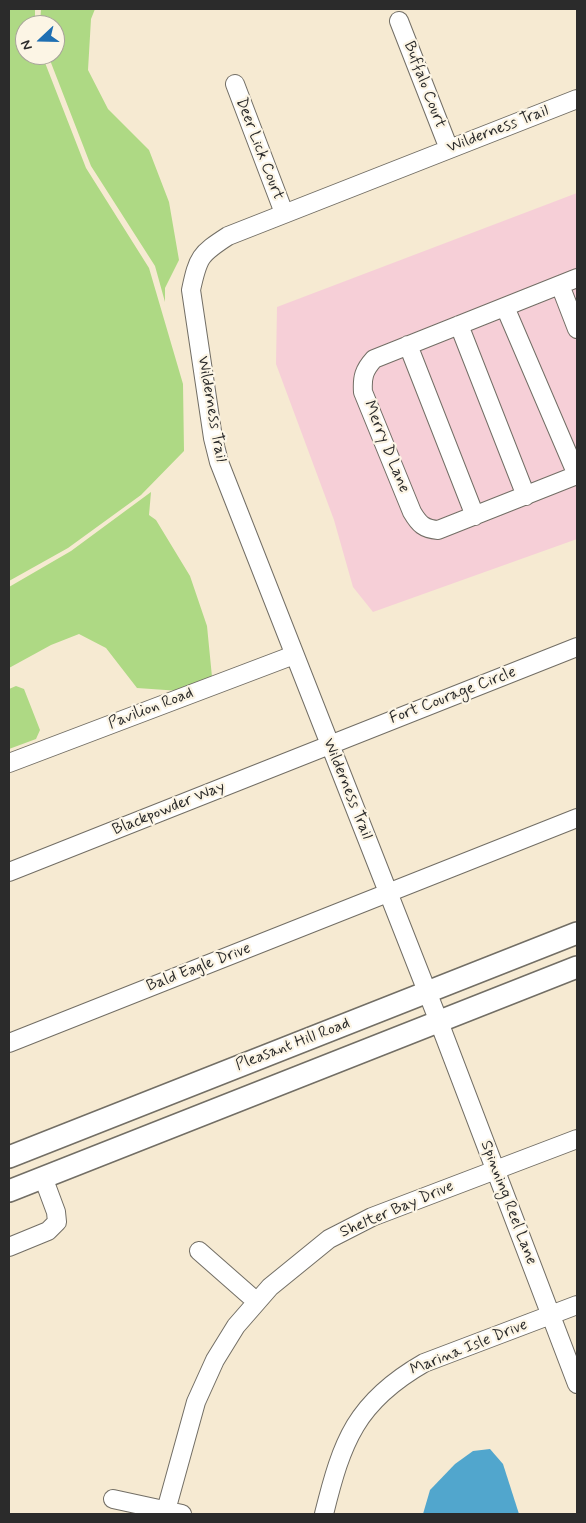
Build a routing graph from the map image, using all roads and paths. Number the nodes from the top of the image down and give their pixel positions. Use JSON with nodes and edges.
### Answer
{"nodes":[{"id":1,"x":399,"y":21,"type":"dead end"},
{"id":2,"x":235,"y":84,"type":"dead end"},
{"id":3,"x":577,"y":99,"type":"edge"},
{"id":4,"x":449,"y":149,"type":"junction"},
{"id":5,"x":284,"y":213,"type":"junction"},
{"id":6,"x":577,"y":278,"type":"edge"},
{"id":7,"x":560,"y":285,"type":"junction"},
{"id":8,"x":505,"y":307,"type":"junction"},
{"id":9,"x":459,"y":325,"type":"junction"},
{"id":10,"x":577,"y":329,"type":"edge"},
{"id":11,"x":408,"y":346,"type":"junction"},
{"id":12,"x":577,"y":475,"type":"edge"},
{"id":13,"x":526,"y":496,"type":"junction"},
{"id":14,"x":475,"y":516,"type":"junction"},
{"id":15,"x":577,"y":647,"type":"edge"},
{"id":16,"x":294,"y":655,"type":"junction"},
{"id":17,"x":329,"y":745,"type":"junction"},
{"id":18,"x":9,"y":763,"type":"edge"},
{"id":19,"x":577,"y":818,"type":"edge"},
{"id":20,"x":9,"y":872,"type":"edge"},
{"id":21,"x":388,"y":893,"type":"junction"},
{"id":22,"x":577,"y":933,"type":"edge"},
{"id":23,"x":577,"y":967,"type":"edge"},
{"id":24,"x":426,"y":992,"type":"junction"},
{"id":25,"x":439,"y":1022,"type":"junction"},
{"id":26,"x":9,"y":1043,"type":"edge"},
{"id":27,"x":577,"y":1138,"type":"edge"},
{"id":28,"x":9,"y":1157,"type":"edge"},
{"id":29,"x":496,"y":1170,"type":"junction"},
{"id":30,"x":43,"y":1177,"type":"junction"},
{"id":31,"x":9,"y":1191,"type":"edge"},
{"id":32,"x":9,"y":1247,"type":"edge"},
{"id":33,"x":199,"y":1252,"type":"dead end"},
{"id":34,"x":257,"y":1302,"type":"junction"},
{"id":35,"x":577,"y":1304,"type":"edge"},
{"id":36,"x":551,"y":1314,"type":"junction"},
{"id":37,"x":577,"y":1384,"type":"edge"},
{"id":38,"x":113,"y":1499,"type":"dead end"},
{"id":39,"x":171,"y":1513,"type":"edge"},
{"id":40,"x":324,"y":1514,"type":"edge"}],
"edges":[{"from":1,"to":4,"type":"street","name":"Buffalo Court"},
{"from":2,"to":5,"type":"street","name":"Deer Lick Court"},
{"from":3,"to":4,"type":"street","name":"Wilderness Trail"},
{"from":4,"to":5,"type":"street","name":"Wilderness Trail"},
{"from":5,"to":16,"type":"street","name":"Wilderness Trail"},
{"from":6,"to":7,"type":"street","name":"Merry D Lane"},
{"from":7,"to":8,"type":"street","name":"Merry D Lane"},
{"from":7,"to":10,"type":"street"},
{"from":8,"to":9,"type":"street","name":"Merry D Lane"},
{"from":8,"to":12,"type":"street"},
{"from":9,"to":11,"type":"street","name":"Merry D Lane"},
{"from":9,"to":13,"type":"street"},
{"from":11,"to":14,"type":"street"},
{"from":11,"to":14,"type":"street","name":"Merry D Lane"},
{"from":12,"to":13,"type":"street","name":"Merry D Lane"},
{"from":13,"to":14,"type":"street","name":"Merry D Lane"},
{"from":15,"to":17,"type":"street","name":"Fort Courage Circle"},
{"from":16,"to":17,"type":"street","name":"Wilderness Trail"},
{"from":16,"to":18,"type":"street","name":"Pavilion Road"},
{"from":17,"to":20,"type":"street","name":"Blackpowder Way"},
{"from":17,"to":21,"type":"street","name":"Wilderness Trail"},
{"from":19,"to":21,"type":"street"},
{"from":21,"to":24,"type":"street","name":"Wilderness Trail"},
{"from":21,"to":26,"type":"street","name":"Bald Eagle Drive"},
{"from":22,"to":24,"type":"main road","name":"Pleasant Hill Road"},
{"from":23,"to":25,"type":"main road","name":"Pleasant Hill Road"},
{"from":24,"to":25,"type":"street","name":"Wilderness Trail"},
{"from":24,"to":28,"type":"main road","name":"Pleasant Hill Road"},
{"from":25,"to":29,"type":"street","name":"Spinning Reel Lane"},
{"from":25,"to":30,"type":"main road","name":"Pleasant Hill Road"},
{"from":27,"to":29,"type":"street","name":"Shelter Bay Drive"},
{"from":29,"to":34,"type":"street","name":"Shelter Bay Drive"},
{"from":29,"to":36,"type":"street","name":"Spinning Reel Lane"},
{"from":30,"to":31,"type":"main road","name":"Pleasant Hill Road"},
{"from":30,"to":32,"type":"street"},
{"from":33,"to":34,"type":"street"},
{"from":34,"to":39,"type":"street","name":"Shelter Bay Drive"},
{"from":35,"to":36,"type":"street","name":"Marina Isle Drive"},
{"from":36,"to":37,"type":"street","name":"Spinning Reel Lane"},
{"from":36,"to":40,"type":"street","name":"Marina Isle Drive"},
{"from":38,"to":39,"type":"street"}]}
